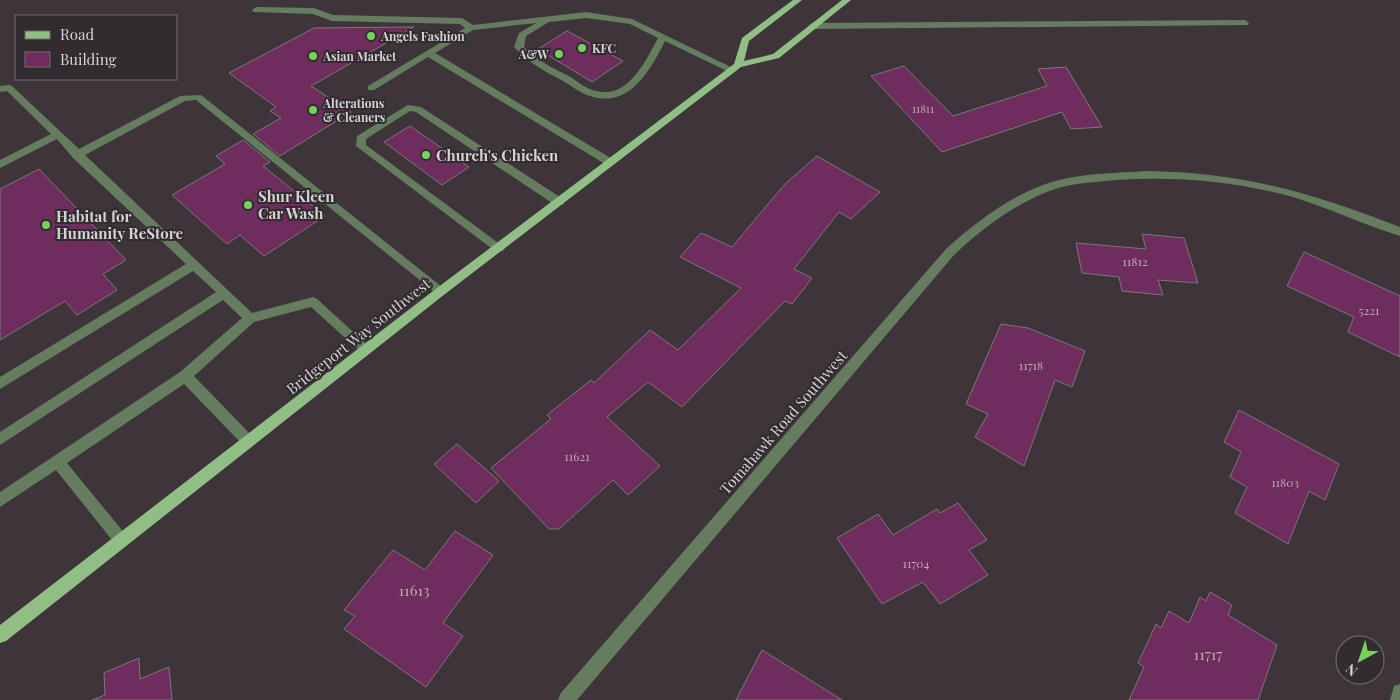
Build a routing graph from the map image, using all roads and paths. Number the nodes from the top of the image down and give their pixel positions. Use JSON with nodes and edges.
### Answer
{"nodes":[{"id":1,"x":798,"y":0,"type":"edge"},
{"id":2,"x":846,"y":0,"type":"edge"},
{"id":3,"x":256,"y":10,"type":"dead end"},
{"id":4,"x":549,"y":19,"type":"junction"},
{"id":5,"x":1245,"y":23,"type":"dead end"},
{"id":6,"x":812,"y":26,"type":"junction"},
{"id":7,"x":471,"y":28,"type":"junction"},
{"id":8,"x":663,"y":37,"type":"junction"},
{"id":9,"x":428,"y":54,"type":"junction"},
{"id":10,"x":735,"y":68,"type":"junction"},
{"id":11,"x":371,"y":88,"type":"dead end"},
{"id":12,"x":0,"y":89,"type":"edge"},
{"id":13,"x":57,"y":136,"type":"junction"},
{"id":14,"x":78,"y":155,"type":"junction"},
{"id":15,"x":610,"y":163,"type":"junction"},
{"id":16,"x":0,"y":164,"type":"edge"},
{"id":17,"x":559,"y":202,"type":"junction"},
{"id":18,"x":1400,"y":232,"type":"edge"},
{"id":19,"x":499,"y":248,"type":"junction"},
{"id":20,"x":192,"y":264,"type":"junction"},
{"id":21,"x":441,"y":291,"type":"junction"},
{"id":22,"x":224,"y":294,"type":"junction"},
{"id":23,"x":250,"y":318,"type":"junction"},
{"id":24,"x":366,"y":349,"type":"junction"},
{"id":25,"x":186,"y":376,"type":"junction"},
{"id":26,"x":0,"y":384,"type":"edge"},
{"id":27,"x":0,"y":439,"type":"edge"},
{"id":28,"x":248,"y":441,"type":"junction"},
{"id":29,"x":57,"y":461,"type":"junction"},
{"id":30,"x":0,"y":500,"type":"edge"},
{"id":31,"x":121,"y":540,"type":"junction"},
{"id":32,"x":0,"y":635,"type":"edge"},
{"id":33,"x":1400,"y":692,"type":"edge"},
{"id":34,"x":566,"y":700,"type":"edge"},
{"id":35,"x":1398,"y":700,"type":"edge"}],
"edges":[{"from":1,"to":10,"type":"main road"},
{"from":2,"to":6,"type":"main road","name":"Bridgeport Way Southwest"},
{"from":3,"to":7,"type":"street"},
{"from":4,"to":7,"type":"street"},
{"from":4,"to":8,"type":"street"},
{"from":4,"to":8,"type":"street"},
{"from":5,"to":6,"type":"street"},
{"from":6,"to":10,"type":"main road","name":"Bridgeport Way Southwest"},
{"from":7,"to":9,"type":"street"},
{"from":8,"to":10,"type":"street"},
{"from":9,"to":11,"type":"street"},
{"from":9,"to":15,"type":"street"},
{"from":10,"to":15,"type":"main road","name":"Bridgeport Way Southwest"},
{"from":12,"to":13,"type":"street"},
{"from":13,"to":14,"type":"street"},
{"from":13,"to":16,"type":"street"},
{"from":14,"to":20,"type":"street"},
{"from":14,"to":21,"type":"street"},
{"from":15,"to":17,"type":"main road","name":"Bridgeport Way Southwest"},
{"from":17,"to":19,"type":"main road","name":"Bridgeport Way Southwest"},
{"from":17,"to":19,"type":"street"},
{"from":18,"to":34,"type":"street","name":"Tomahawk Road Southwest"},
{"from":19,"to":21,"type":"main road","name":"Bridgeport Way Southwest"},
{"from":20,"to":22,"type":"street"},
{"from":20,"to":26,"type":"street"},
{"from":21,"to":24,"type":"main road","name":"Bridgeport Way Southwest"},
{"from":22,"to":23,"type":"street"},
{"from":22,"to":27,"type":"street"},
{"from":23,"to":24,"type":"street"},
{"from":23,"to":25,"type":"street"},
{"from":24,"to":28,"type":"main road","name":"Bridgeport Way Southwest"},
{"from":25,"to":28,"type":"street"},
{"from":25,"to":29,"type":"street"},
{"from":28,"to":31,"type":"main road","name":"Bridgeport Way Southwest"},
{"from":29,"to":30,"type":"street"},
{"from":29,"to":31,"type":"street"},
{"from":31,"to":32,"type":"main road","name":"Bridgeport Way Southwest"},
{"from":33,"to":35,"type":"street"}]}
